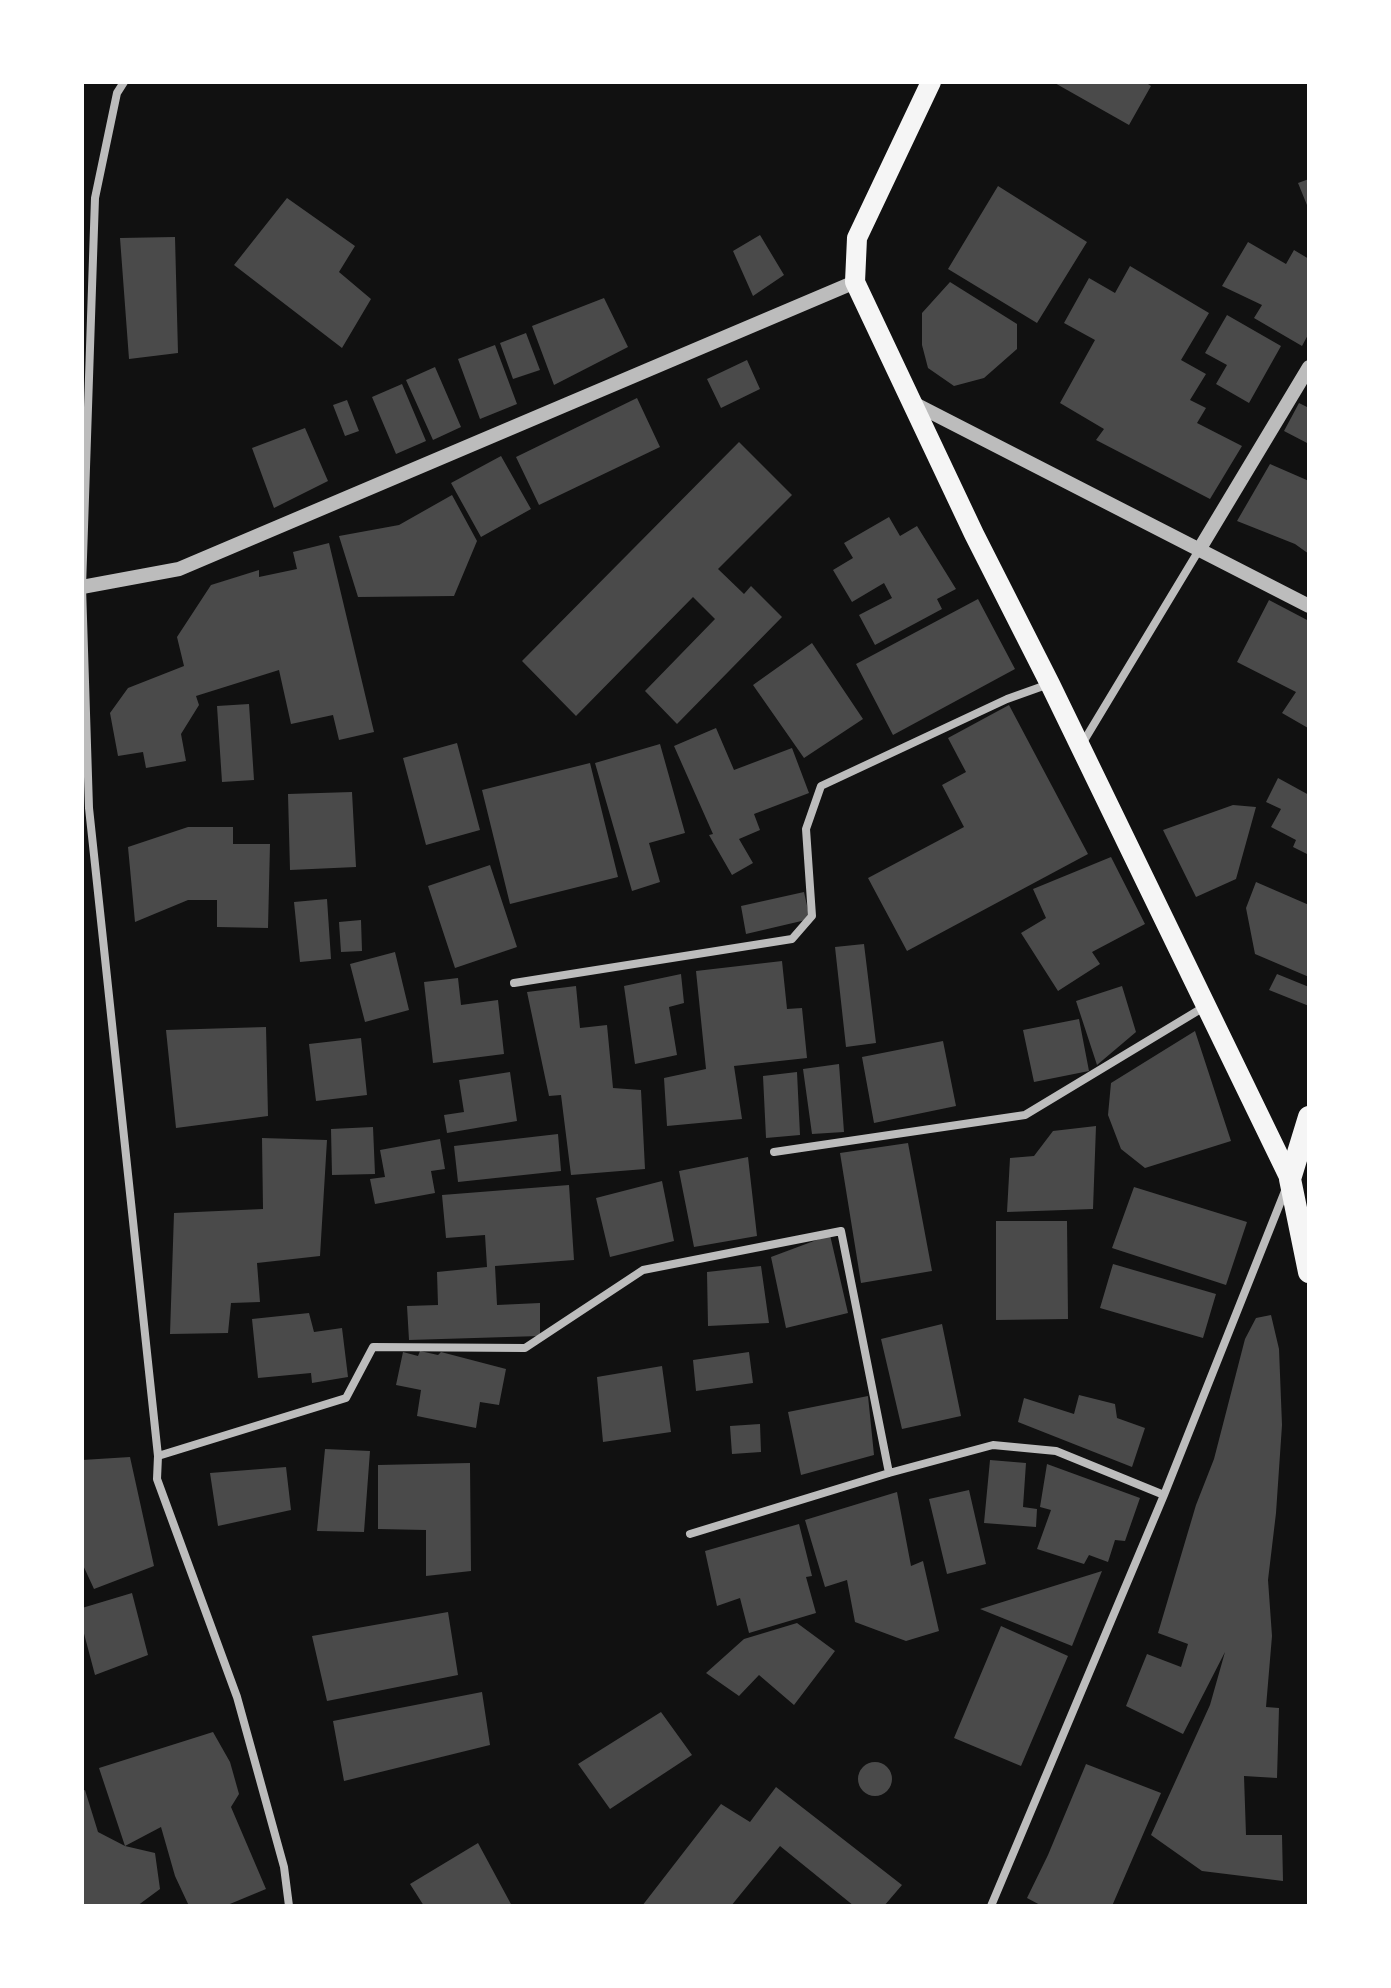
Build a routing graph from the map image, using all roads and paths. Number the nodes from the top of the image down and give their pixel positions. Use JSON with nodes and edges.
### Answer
{"nodes":[{"id":1,"x":124,"y":82,"type":"edge"},
{"id":2,"x":931,"y":82,"type":"edge"},
{"id":3,"x":855,"y":282,"type":"junction"},
{"id":4,"x":1309,"y":367,"type":"edge"},
{"id":5,"x":913,"y":403,"type":"junction"},
{"id":6,"x":1199,"y":550,"type":"junction"},
{"id":7,"x":82,"y":587,"type":"edge"},
{"id":8,"x":1309,"y":606,"type":"edge"},
{"id":9,"x":1050,"y":684,"type":"junction"},
{"id":10,"x":1080,"y":747,"type":"junction"},
{"id":11,"x":514,"y":983,"type":"dead end"},
{"id":12,"x":1206,"y":1006,"type":"junction"},
{"id":13,"x":1309,"y":1117,"type":"edge"},
{"id":14,"x":774,"y":1152,"type":"dead end"},
{"id":15,"x":1290,"y":1179,"type":"junction"},
{"id":16,"x":1309,"y":1272,"type":"edge"},
{"id":17,"x":158,"y":1456,"type":"junction"},
{"id":18,"x":889,"y":1473,"type":"junction"},
{"id":19,"x":1164,"y":1495,"type":"junction"},
{"id":20,"x":690,"y":1534,"type":"dead end"},
{"id":21,"x":289,"y":1906,"type":"edge"},
{"id":22,"x":991,"y":1906,"type":"edge"}],
"edges":[{"from":1,"to":7,"type":"street"},
{"from":2,"to":3,"type":"main road"},
{"from":3,"to":5,"type":"main road"},
{"from":3,"to":7,"type":"street"},
{"from":4,"to":6,"type":"street"},
{"from":5,"to":6,"type":"street"},
{"from":5,"to":9,"type":"main road"},
{"from":6,"to":8,"type":"street"},
{"from":6,"to":10,"type":"street"},
{"from":7,"to":17,"type":"street"},
{"from":9,"to":10,"type":"main road"},
{"from":9,"to":11,"type":"street"},
{"from":10,"to":12,"type":"main road"},
{"from":12,"to":14,"type":"street"},
{"from":12,"to":15,"type":"main road"},
{"from":13,"to":15,"type":"highway"},
{"from":15,"to":16,"type":"highway"},
{"from":15,"to":19,"type":"street"},
{"from":17,"to":18,"type":"street"},
{"from":17,"to":21,"type":"street"},
{"from":18,"to":19,"type":"street"},
{"from":18,"to":20,"type":"street"},
{"from":19,"to":22,"type":"street"}]}
